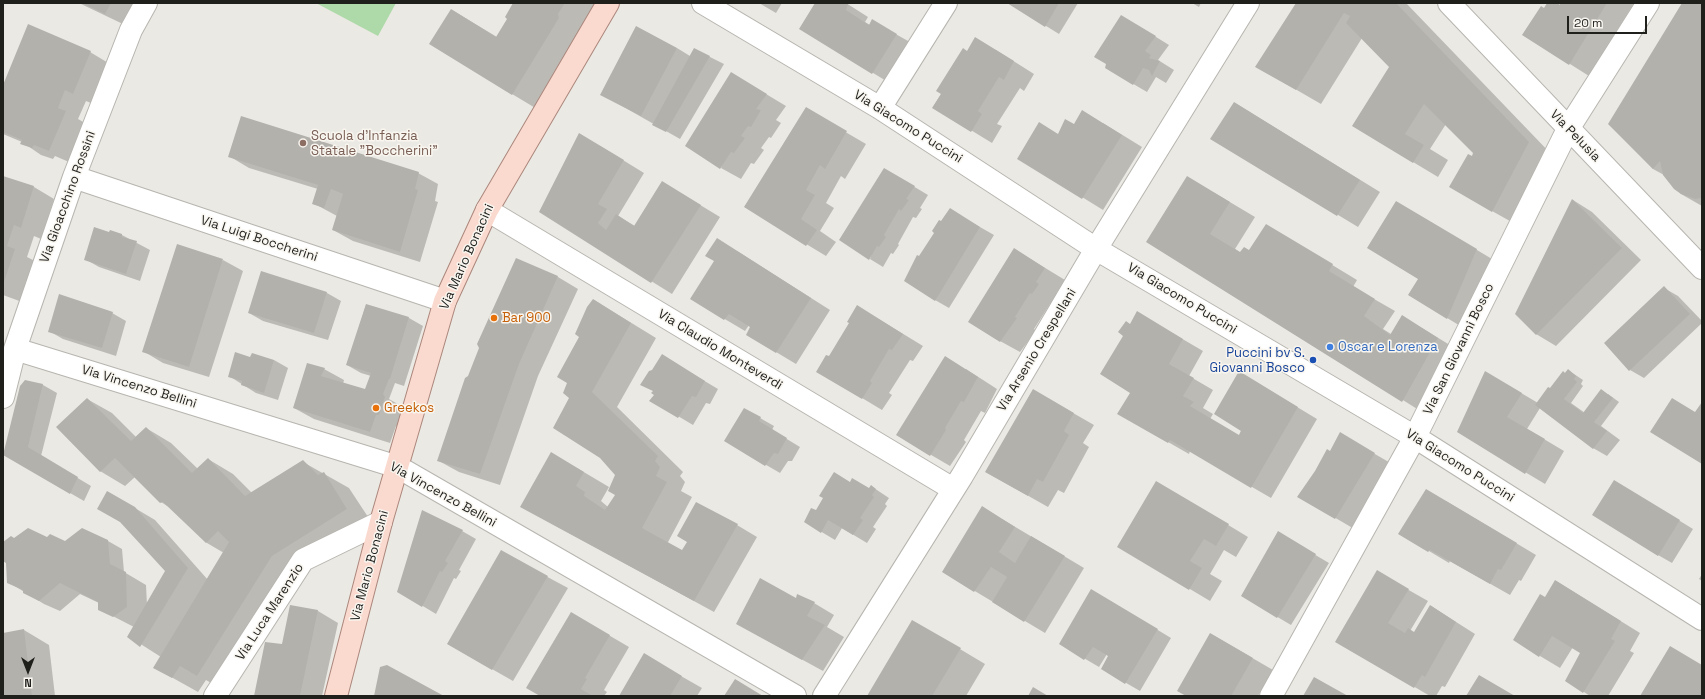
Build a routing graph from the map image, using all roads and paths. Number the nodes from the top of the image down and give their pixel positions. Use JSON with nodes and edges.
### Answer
{"nodes":[{"id":1,"x":146,"y":3,"type":"edge"},
{"id":2,"x":608,"y":3,"type":"edge"},
{"id":3,"x":703,"y":3,"type":"edge"},
{"id":4,"x":946,"y":3,"type":"edge"},
{"id":5,"x":1248,"y":3,"type":"edge"},
{"id":6,"x":1449,"y":3,"type":"edge"},
{"id":7,"x":1648,"y":3,"type":"edge"},
{"id":8,"x":880,"y":108,"type":"junction"},
{"id":9,"x":1568,"y":129,"type":"junction"},
{"id":10,"x":74,"y":177,"type":"junction"},
{"id":11,"x":487,"y":210,"type":"junction"},
{"id":12,"x":1096,"y":249,"type":"junction"},
{"id":13,"x":1702,"y":268,"type":"edge"},
{"id":14,"x":445,"y":301,"type":"junction"},
{"id":15,"x":15,"y":349,"type":"junction"},
{"id":16,"x":3,"y":397,"type":"edge"},
{"id":17,"x":1415,"y":437,"type":"junction"},
{"id":18,"x":398,"y":467,"type":"junction"},
{"id":19,"x":953,"y":490,"type":"junction"},
{"id":20,"x":381,"y":522,"type":"junction"},
{"id":21,"x":1702,"y":619,"type":"edge"},
{"id":22,"x":215,"y":696,"type":"edge"},
{"id":23,"x":336,"y":696,"type":"edge"},
{"id":24,"x":795,"y":696,"type":"edge"},
{"id":25,"x":824,"y":696,"type":"edge"},
{"id":26,"x":1271,"y":696,"type":"edge"}],
"edges":[{"from":1,"to":10,"type":"street","name":"Via Gioacchino Rossini"},
{"from":2,"to":11,"type":"main road","name":"Via Mario Bonacini"},
{"from":3,"to":8,"type":"street","name":"Via Giacomo Puccini"},
{"from":4,"to":8,"type":"street"},
{"from":5,"to":12,"type":"street","name":"Via Arsenio Crespellani"},
{"from":6,"to":9,"type":"street","name":"Via Pelusia"},
{"from":7,"to":9,"type":"street","name":"Via San Giovanni Bosco"},
{"from":8,"to":12,"type":"street","name":"Via Giacomo Puccini"},
{"from":9,"to":13,"type":"street","name":"Via Pelusia"},
{"from":9,"to":17,"type":"street","name":"Via San Giovanni Bosco"},
{"from":10,"to":14,"type":"street","name":"Via Luigi Boccherini"},
{"from":10,"to":15,"type":"street","name":"Via Gioacchino Rossini"},
{"from":11,"to":14,"type":"main road","name":"Via Mario Bonacini"},
{"from":11,"to":19,"type":"street","name":"Via Claudio Monteverdi"},
{"from":12,"to":17,"type":"street","name":"Via Giacomo Puccini"},
{"from":12,"to":19,"type":"street","name":"Via Arsenio Crespellani"},
{"from":14,"to":18,"type":"main road","name":"Via Mario Bonacini"},
{"from":15,"to":16,"type":"street","name":"Via Gioacchino Rossini"},
{"from":15,"to":18,"type":"street","name":"Via Vincenzo Bellini"},
{"from":17,"to":21,"type":"street","name":"Via Giacomo Puccini"},
{"from":17,"to":26,"type":"street","name":"Via San Giovanni Bosco"},
{"from":18,"to":20,"type":"main road","name":"Via Mario Bonacini"},
{"from":18,"to":24,"type":"street","name":"Via Vincenzo Bellini"},
{"from":19,"to":25,"type":"street","name":"Via Arsenio Crespellani"},
{"from":20,"to":22,"type":"street","name":"Via Luca Marenzio"},
{"from":20,"to":23,"type":"main road","name":"Via Mario Bonacini"}]}
